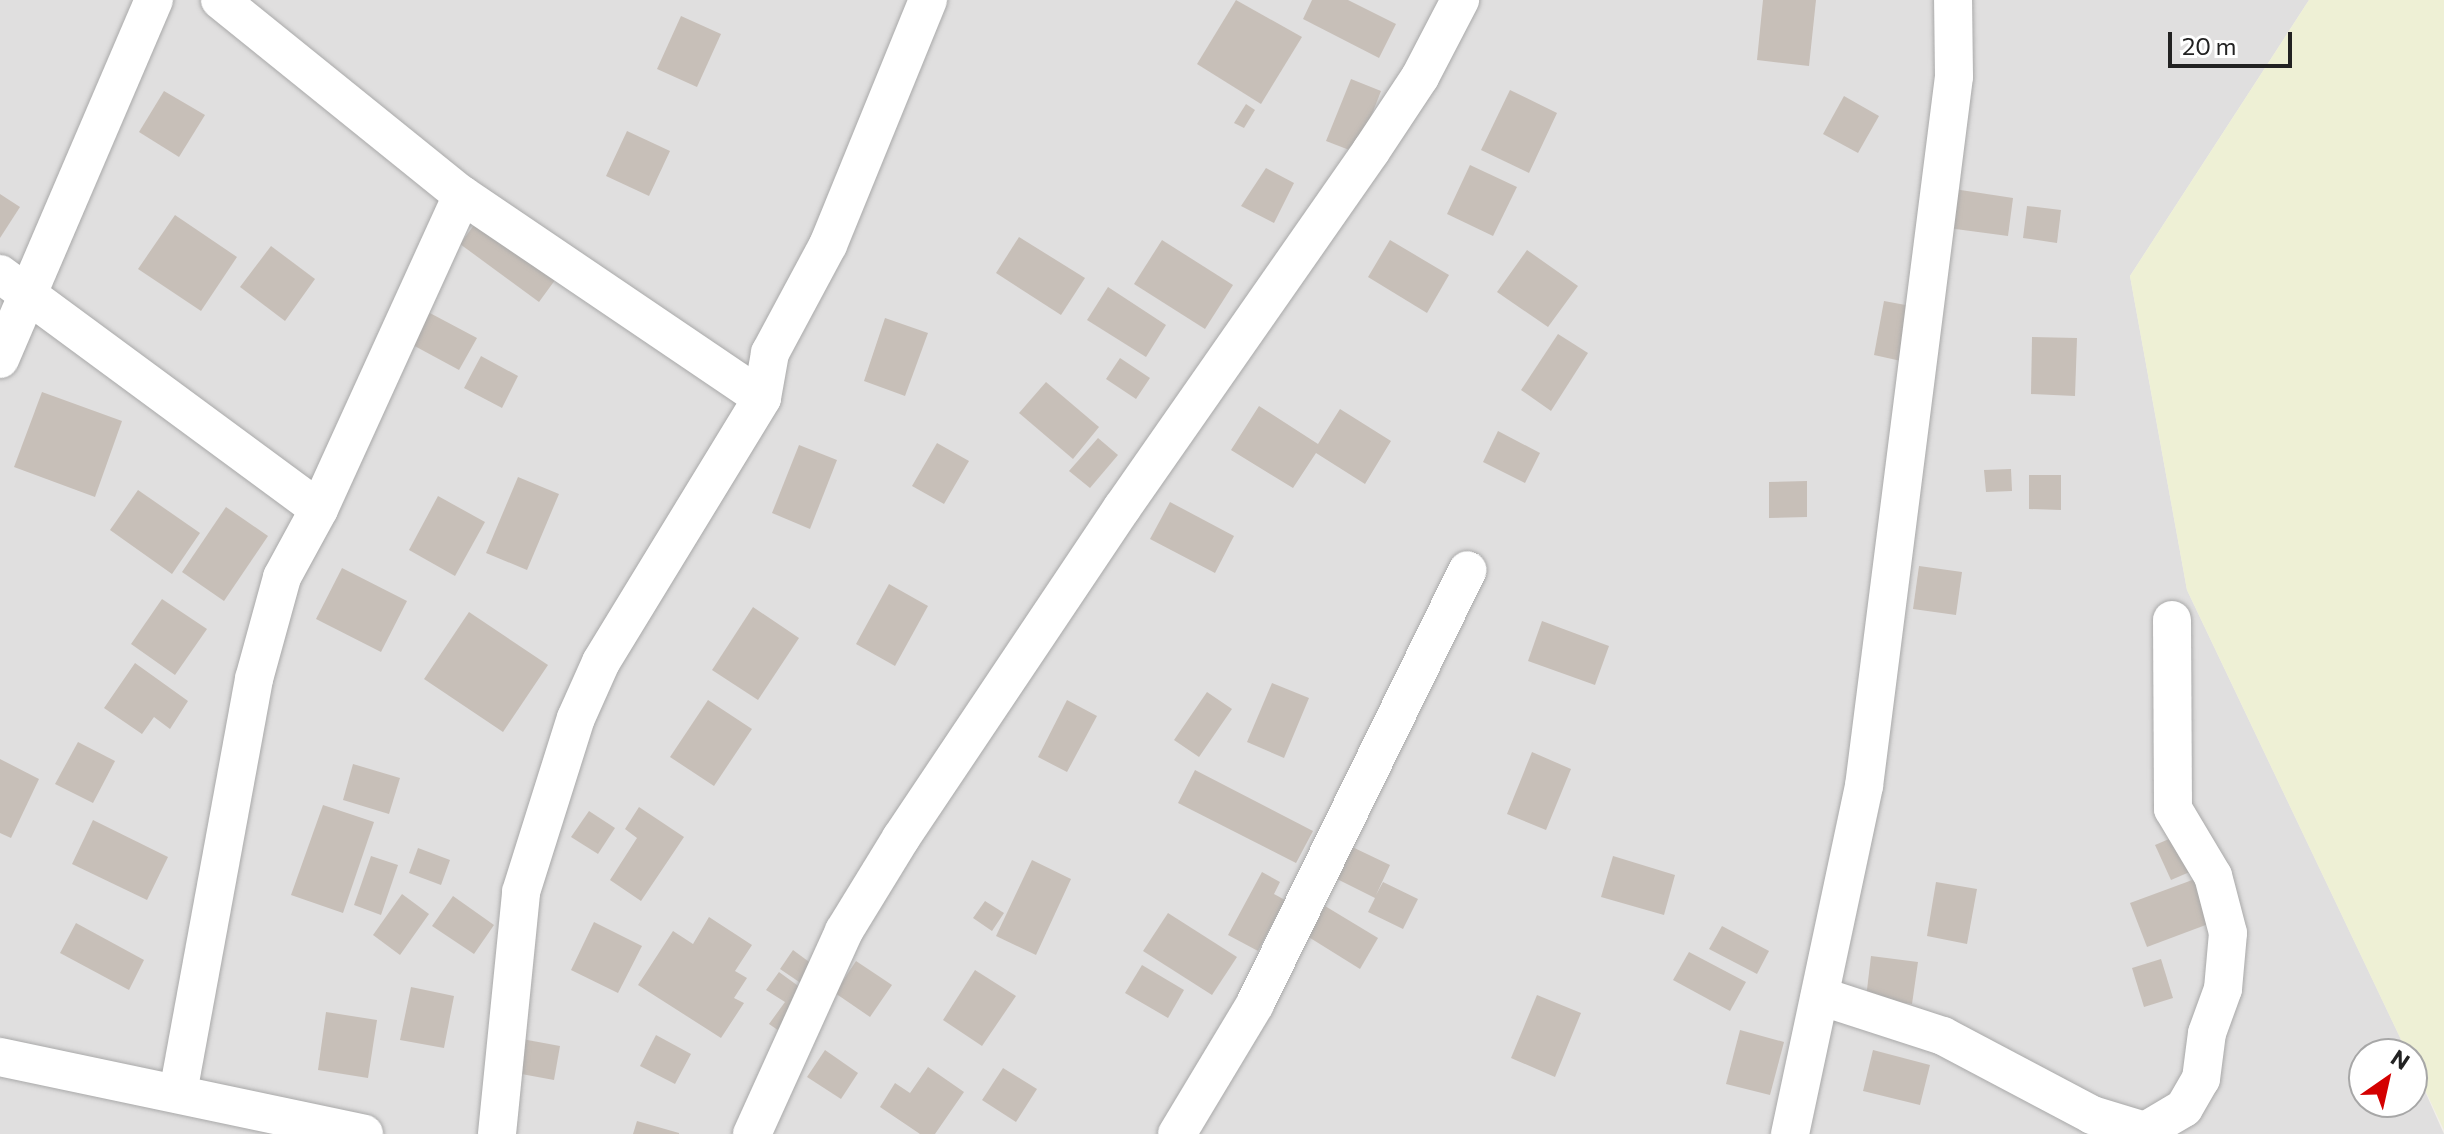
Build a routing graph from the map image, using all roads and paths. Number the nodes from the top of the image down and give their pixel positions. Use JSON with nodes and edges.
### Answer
{"nodes":[{"id":1,"x":154,"y":0,"type":"edge"},
{"id":2,"x":220,"y":0,"type":"edge"},
{"id":3,"x":928,"y":0,"type":"edge"},
{"id":4,"x":1460,"y":0,"type":"edge"},
{"id":5,"x":1953,"y":0,"type":"edge"},
{"id":6,"x":462,"y":195,"type":"junction"},
{"id":7,"x":12,"y":283,"type":"edge"},
{"id":8,"x":0,"y":359,"type":"edge"},
{"id":9,"x":762,"y":398,"type":"junction"},
{"id":10,"x":319,"y":509,"type":"junction"},
{"id":11,"x":1468,"y":570,"type":"dead end"},
{"id":12,"x":2172,"y":620,"type":"dead end"},
{"id":13,"x":1820,"y":996,"type":"junction"},
{"id":14,"x":0,"y":1057,"type":"edge"},
{"id":15,"x":178,"y":1093,"type":"junction"},
{"id":16,"x":364,"y":1134,"type":"edge"},
{"id":17,"x":497,"y":1134,"type":"edge"},
{"id":18,"x":752,"y":1134,"type":"edge"},
{"id":19,"x":1177,"y":1134,"type":"edge"},
{"id":20,"x":1790,"y":1134,"type":"edge"}],
"edges":[{"from":1,"to":7,"type":"street"},
{"from":2,"to":6,"type":"street"},
{"from":3,"to":9,"type":"street"},
{"from":4,"to":18,"type":"street"},
{"from":5,"to":13,"type":"street"},
{"from":6,"to":9,"type":"street"},
{"from":6,"to":10,"type":"street"},
{"from":7,"to":8,"type":"street"},
{"from":7,"to":10,"type":"street"},
{"from":9,"to":17,"type":"street"},
{"from":10,"to":15,"type":"street"},
{"from":11,"to":19,"type":"street"},
{"from":12,"to":13,"type":"street"},
{"from":13,"to":20,"type":"street"},
{"from":14,"to":15,"type":"street"},
{"from":15,"to":16,"type":"street"}]}
